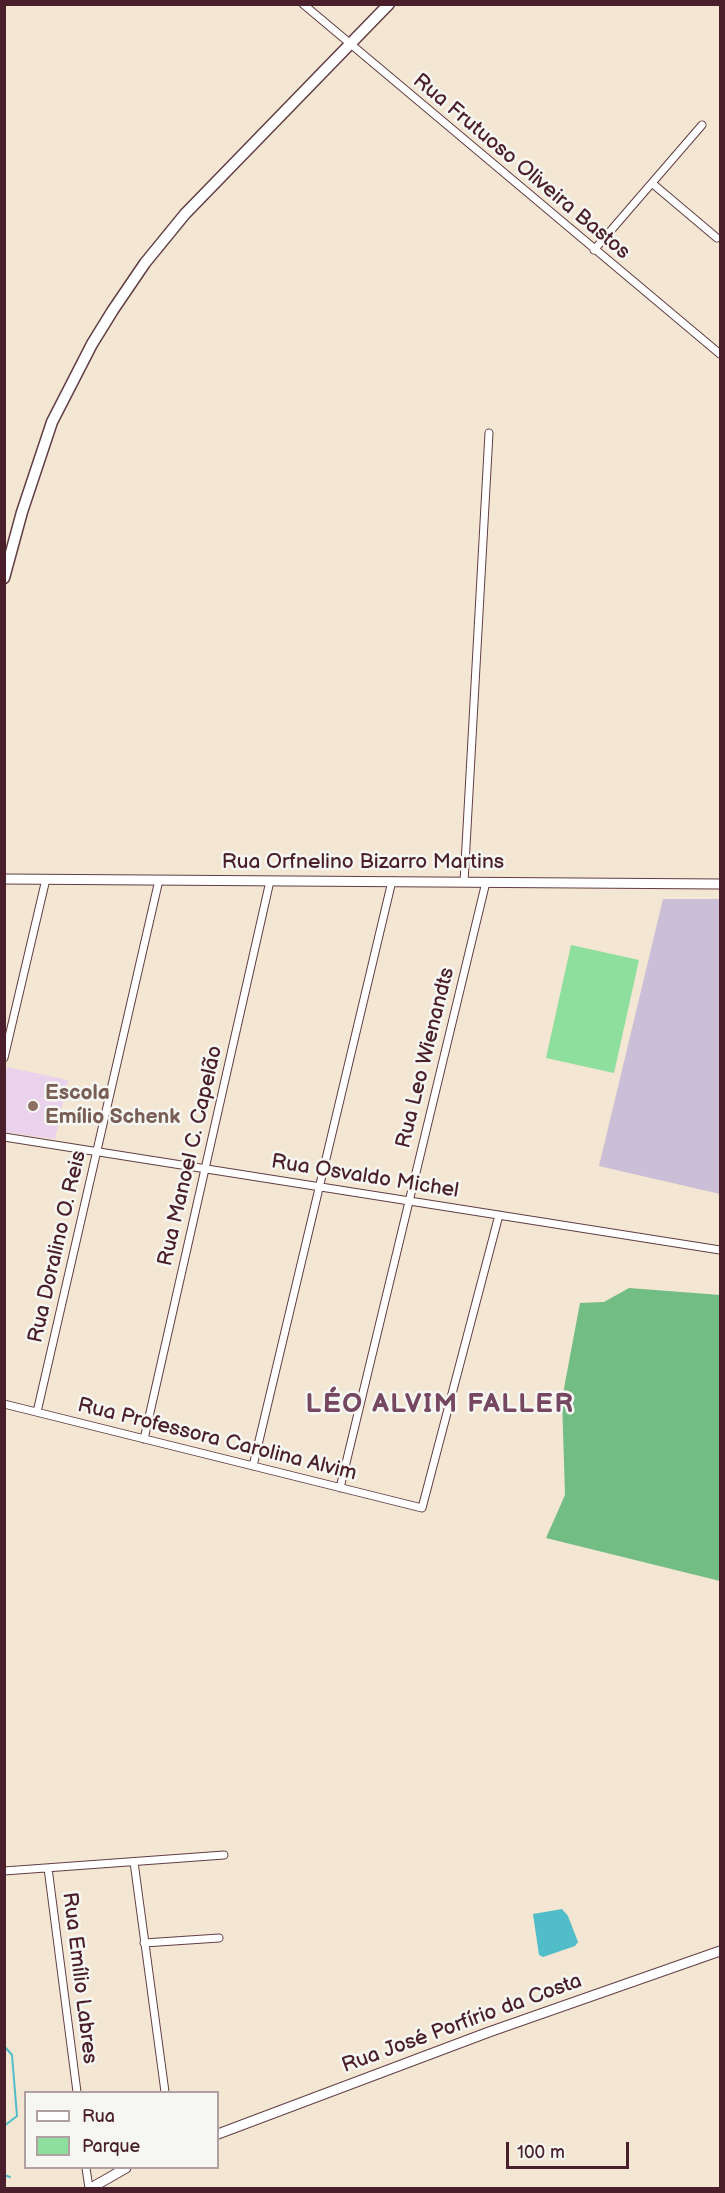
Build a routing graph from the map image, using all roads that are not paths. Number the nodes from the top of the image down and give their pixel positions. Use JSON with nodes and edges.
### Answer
{"nodes":[{"id":1,"x":303,"y":4,"type":"edge"},
{"id":2,"x":389,"y":4,"type":"edge"},
{"id":3,"x":349,"y":45,"type":"junction"},
{"id":4,"x":702,"y":125,"type":"dead end"},
{"id":5,"x":653,"y":184,"type":"junction"},
{"id":6,"x":717,"y":238,"type":"dead end"},
{"id":7,"x":594,"y":250,"type":"junction"},
{"id":8,"x":720,"y":354,"type":"edge"},
{"id":9,"x":489,"y":434,"type":"dead end"},
{"id":10,"x":4,"y":578,"type":"edge"},
{"id":11,"x":4,"y":879,"type":"edge"},
{"id":12,"x":46,"y":879,"type":"junction"},
{"id":13,"x":159,"y":880,"type":"junction"},
{"id":14,"x":270,"y":880,"type":"junction"},
{"id":15,"x":392,"y":881,"type":"junction"},
{"id":16,"x":464,"y":882,"type":"junction"},
{"id":17,"x":486,"y":882,"type":"junction"},
{"id":18,"x":720,"y":884,"type":"edge"},
{"id":19,"x":4,"y":1058,"type":"edge"},
{"id":20,"x":4,"y":1137,"type":"edge"},
{"id":21,"x":97,"y":1152,"type":"junction"},
{"id":22,"x":205,"y":1169,"type":"junction"},
{"id":23,"x":319,"y":1187,"type":"junction"},
{"id":24,"x":409,"y":1201,"type":"junction"},
{"id":25,"x":499,"y":1215,"type":"junction"},
{"id":26,"x":720,"y":1250,"type":"edge"},
{"id":27,"x":4,"y":1404,"type":"edge"},
{"id":28,"x":37,"y":1412,"type":"junction"},
{"id":29,"x":144,"y":1439,"type":"junction"},
{"id":30,"x":253,"y":1466,"type":"junction"},
{"id":31,"x":340,"y":1488,"type":"junction"},
{"id":32,"x":224,"y":1855,"type":"dead end"},
{"id":33,"x":134,"y":1862,"type":"junction"},
{"id":34,"x":48,"y":1868,"type":"junction"},
{"id":35,"x":4,"y":1871,"type":"edge"},
{"id":36,"x":219,"y":1938,"type":"dead end"},
{"id":37,"x":144,"y":1943,"type":"junction"},
{"id":38,"x":720,"y":1951,"type":"edge"},
{"id":39,"x":77,"y":2091,"type":"edge"},
{"id":40,"x":165,"y":2091,"type":"edge"},
{"id":41,"x":219,"y":2134,"type":"edge"},
{"id":42,"x":86,"y":2169,"type":"edge"},
{"id":43,"x":124,"y":2169,"type":"edge"},
{"id":44,"x":90,"y":2188,"type":"edge"}],
"edges":[{"from":1,"to":3,"type":"street","name":"Rua Frutuoso Oliveira Bastos"},
{"from":2,"to":3,"type":"main road"},
{"from":3,"to":7,"type":"street","name":"Rua Frutuoso Oliveira Bastos"},
{"from":3,"to":10,"type":"main road"},
{"from":4,"to":5,"type":"street"},
{"from":5,"to":6,"type":"street"},
{"from":5,"to":7,"type":"street"},
{"from":7,"to":8,"type":"street","name":"Rua Frutuoso Oliveira Bastos"},
{"from":9,"to":16,"type":"street"},
{"from":11,"to":12,"type":"street","name":"Rua Orfnelino Bizarro Martins"},
{"from":12,"to":13,"type":"street","name":"Rua Orfnelino Bizarro Martins"},
{"from":12,"to":19,"type":"street"},
{"from":13,"to":14,"type":"street","name":"Rua Orfnelino Bizarro Martins"},
{"from":13,"to":21,"type":"street","name":"Rua Doralino O. Reis"},
{"from":14,"to":15,"type":"street","name":"Rua Orfnelino Bizarro Martins"},
{"from":14,"to":22,"type":"street","name":"Rua Manoel C. Capelão"},
{"from":15,"to":16,"type":"street","name":"Rua Orfnelino Bizarro Martins"},
{"from":15,"to":23,"type":"street"},
{"from":16,"to":17,"type":"street","name":"Rua Orfnelino Bizarro Martins"},
{"from":17,"to":18,"type":"street","name":"Rua Orfnelino Bizarro Martins"},
{"from":17,"to":24,"type":"street","name":"Rua Leo Wienandts"},
{"from":20,"to":21,"type":"street","name":"Rua Osvaldo Michel"},
{"from":21,"to":22,"type":"street","name":"Rua Osvaldo Michel"},
{"from":21,"to":28,"type":"street","name":"Rua Doralino O. Reis"},
{"from":22,"to":23,"type":"street","name":"Rua Osvaldo Michel"},
{"from":22,"to":29,"type":"street","name":"Rua Manoel C. Capelão"},
{"from":23,"to":24,"type":"street","name":"Rua Osvaldo Michel"},
{"from":23,"to":30,"type":"street"},
{"from":24,"to":25,"type":"street","name":"Rua Osvaldo Michel"},
{"from":24,"to":31,"type":"street","name":"Rua Leo Wienandts"},
{"from":25,"to":26,"type":"street","name":"Rua Osvaldo Michel"},
{"from":25,"to":31,"type":"street","name":"Rua Professora Carolina Alvim"},
{"from":27,"to":28,"type":"street","name":"Rua Professora Carolina Alvim"},
{"from":28,"to":29,"type":"street","name":"Rua Professora Carolina Alvim"},
{"from":29,"to":30,"type":"street","name":"Rua Professora Carolina Alvim"},
{"from":30,"to":31,"type":"street","name":"Rua Professora Carolina Alvim"},
{"from":32,"to":33,"type":"street"},
{"from":33,"to":34,"type":"street"},
{"from":33,"to":37,"type":"street"},
{"from":34,"to":35,"type":"street"},
{"from":34,"to":39,"type":"street","name":"Rua Emílio Labres"},
{"from":36,"to":37,"type":"street"},
{"from":37,"to":40,"type":"street"},
{"from":38,"to":41,"type":"street","name":"Rua José Porfírio da Costa"},
{"from":42,"to":44,"type":"street"},
{"from":43,"to":44,"type":"street"}]}
